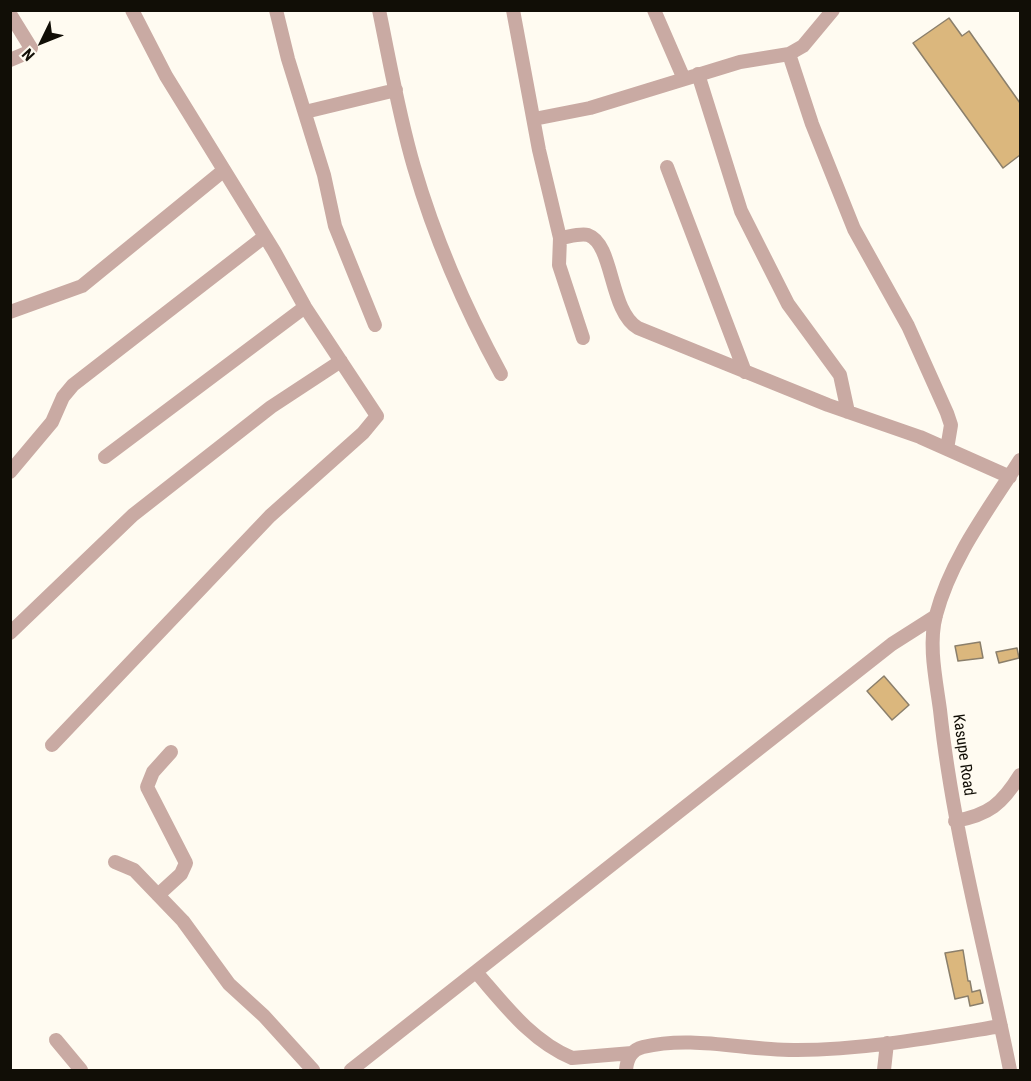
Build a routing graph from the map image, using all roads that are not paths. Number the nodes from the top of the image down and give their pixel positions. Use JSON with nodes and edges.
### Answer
{"nodes":[{"id":1,"x":132,"y":10,"type":"edge"},
{"id":2,"x":276,"y":10,"type":"edge"},
{"id":3,"x":379,"y":10,"type":"edge"},
{"id":4,"x":513,"y":10,"type":"edge"},
{"id":5,"x":654,"y":10,"type":"edge"},
{"id":6,"x":833,"y":10,"type":"edge"},
{"id":7,"x":10,"y":14,"type":"edge"},
{"id":8,"x":789,"y":54,"type":"junction"},
{"id":9,"x":10,"y":60,"type":"edge"},
{"id":10,"x":698,"y":74,"type":"junction"},
{"id":11,"x":684,"y":79,"type":"junction"},
{"id":12,"x":396,"y":90,"type":"junction"},
{"id":13,"x":304,"y":112,"type":"junction"},
{"id":14,"x":534,"y":119,"type":"junction"},
{"id":15,"x":667,"y":167,"type":"dead end"},
{"id":16,"x":223,"y":171,"type":"junction"},
{"id":17,"x":264,"y":237,"type":"junction"},
{"id":18,"x":560,"y":238,"type":"junction"},
{"id":19,"x":305,"y":307,"type":"junction"},
{"id":20,"x":10,"y":312,"type":"edge"},
{"id":21,"x":375,"y":325,"type":"dead end"},
{"id":22,"x":583,"y":338,"type":"dead end"},
{"id":23,"x":341,"y":360,"type":"junction"},
{"id":24,"x":745,"y":372,"type":"junction"},
{"id":25,"x":501,"y":374,"type":"dead end"},
{"id":26,"x":848,"y":412,"type":"junction"},
{"id":27,"x":947,"y":449,"type":"junction"},
{"id":28,"x":105,"y":457,"type":"dead end"},
{"id":29,"x":1020,"y":460,"type":"edge"},
{"id":30,"x":10,"y":472,"type":"edge"},
{"id":31,"x":1010,"y":477,"type":"junction"},
{"id":32,"x":936,"y":616,"type":"junction"},
{"id":33,"x":10,"y":633,"type":"edge"},
{"id":34,"x":52,"y":745,"type":"dead end"},
{"id":35,"x":171,"y":752,"type":"dead end"},
{"id":36,"x":1020,"y":775,"type":"edge"},
{"id":37,"x":955,"y":821,"type":"junction"},
{"id":38,"x":115,"y":862,"type":"dead end"},
{"id":39,"x":159,"y":895,"type":"junction"},
{"id":40,"x":476,"y":972,"type":"junction"},
{"id":41,"x":1001,"y":1026,"type":"junction"},
{"id":42,"x":56,"y":1040,"type":"dead end"},
{"id":43,"x":887,"y":1043,"type":"junction"},
{"id":44,"x":632,"y":1053,"type":"junction"},
{"id":45,"x":81,"y":1071,"type":"edge"},
{"id":46,"x":313,"y":1071,"type":"edge"},
{"id":47,"x":351,"y":1071,"type":"edge"},
{"id":48,"x":626,"y":1071,"type":"edge"},
{"id":49,"x":884,"y":1071,"type":"edge"},
{"id":50,"x":1010,"y":1071,"type":"edge"}],
"edges":[{"from":1,"to":16,"type":"street"},
{"from":2,"to":13,"type":"street"},
{"from":3,"to":12,"type":"street"},
{"from":4,"to":14,"type":"street"},
{"from":5,"to":11,"type":"street"},
{"from":6,"to":8,"type":"street"},
{"from":7,"to":9,"type":"street"},
{"from":8,"to":10,"type":"street"},
{"from":8,"to":27,"type":"street"},
{"from":10,"to":11,"type":"street"},
{"from":10,"to":26,"type":"street"},
{"from":11,"to":14,"type":"street"},
{"from":12,"to":13,"type":"street"},
{"from":12,"to":25,"type":"street"},
{"from":13,"to":21,"type":"street"},
{"from":14,"to":18,"type":"street"},
{"from":15,"to":24,"type":"street"},
{"from":16,"to":17,"type":"street"},
{"from":16,"to":20,"type":"street"},
{"from":17,"to":19,"type":"street"},
{"from":17,"to":30,"type":"street"},
{"from":18,"to":22,"type":"street"},
{"from":18,"to":24,"type":"street"},
{"from":19,"to":23,"type":"street"},
{"from":19,"to":28,"type":"street"},
{"from":23,"to":33,"type":"street"},
{"from":23,"to":34,"type":"street"},
{"from":24,"to":26,"type":"street"},
{"from":26,"to":27,"type":"street"},
{"from":27,"to":31,"type":"street"},
{"from":29,"to":31,"type":"street","name":"Kasupe Road"},
{"from":31,"to":32,"type":"street","name":"Kasupe Road"},
{"from":32,"to":37,"type":"street","name":"Kasupe Road"},
{"from":32,"to":40,"type":"street"},
{"from":35,"to":39,"type":"street"},
{"from":36,"to":37,"type":"street"},
{"from":37,"to":41,"type":"street","name":"Kasupe Road"},
{"from":38,"to":39,"type":"street"},
{"from":39,"to":46,"type":"street"},
{"from":40,"to":44,"type":"street"},
{"from":40,"to":47,"type":"street"},
{"from":41,"to":43,"type":"street"},
{"from":41,"to":50,"type":"street","name":"Kasupe Road"},
{"from":42,"to":45,"type":"street"},
{"from":43,"to":44,"type":"street"},
{"from":43,"to":49,"type":"street"},
{"from":44,"to":48,"type":"street"}]}
